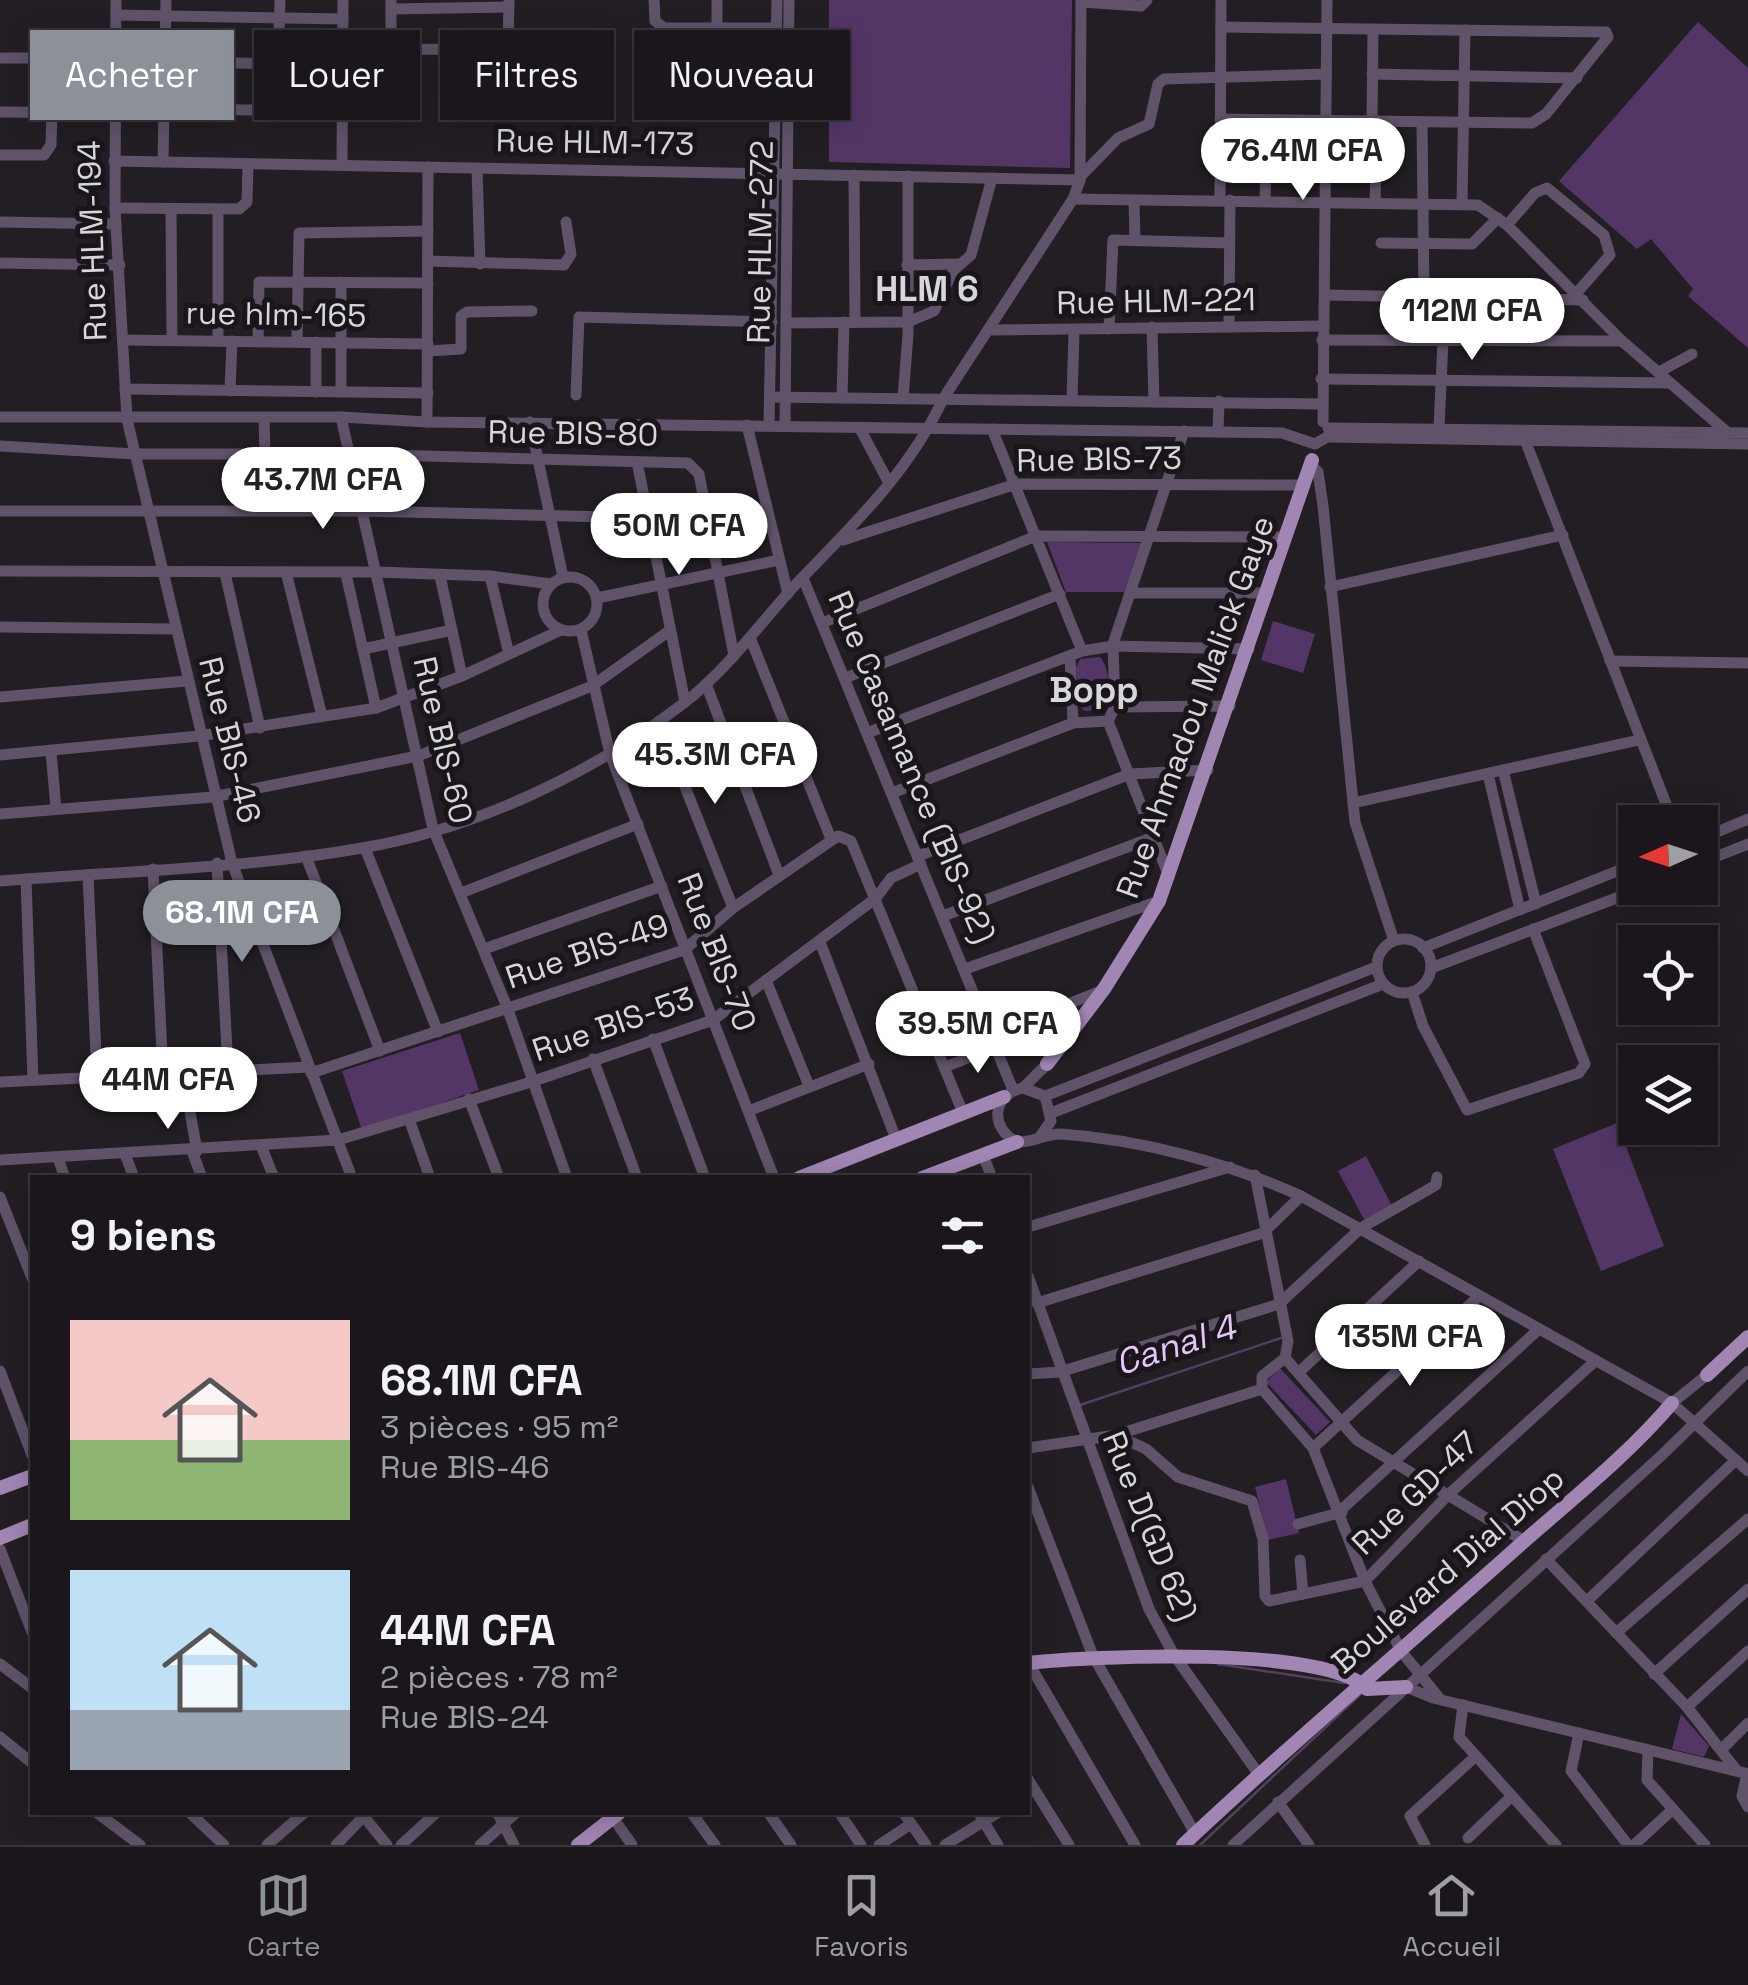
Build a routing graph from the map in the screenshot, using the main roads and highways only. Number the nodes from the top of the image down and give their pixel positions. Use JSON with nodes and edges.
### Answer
{"nodes":[{"id":1,"x":1311,"y":463,"type":"road end"},
{"id":2,"x":1048,"y":1064,"type":"road end"},
{"id":3,"x":1013,"y":1092,"type":"road end"},
{"id":4,"x":1017,"y":1142,"type":"road end"},
{"id":5,"x":806,"y":1175,"type":"edge"},
{"id":6,"x":930,"y":1175,"type":"edge"},
{"id":7,"x":1748,"y":1337,"type":"edge"},
{"id":8,"x":1707,"y":1375,"type":"road end"},
{"id":9,"x":1672,"y":1403,"type":"road end"},
{"id":10,"x":30,"y":1477,"type":"edge"},
{"id":11,"x":0,"y":1488,"type":"edge"},
{"id":12,"x":30,"y":1526,"type":"edge"},
{"id":13,"x":0,"y":1538,"type":"edge"},
{"id":14,"x":1030,"y":1662,"type":"edge"},
{"id":15,"x":1360,"y":1682,"type":"junction"},
{"id":16,"x":1406,"y":1686,"type":"road end"},
{"id":17,"x":613,"y":1815,"type":"edge"},
{"id":18,"x":578,"y":1845,"type":"edge"},
{"id":19,"x":1183,"y":1845,"type":"edge"}],
"edges":[{"from":1,"to":2,"type":"main road","name":"Rue Ahmadou Malick Gaye"},
{"from":3,"to":5,"type":"main road"},
{"from":4,"to":6,"type":"main road"},
{"from":7,"to":8,"type":"main road","name":"Boulevard Dial Diop"},
{"from":9,"to":15,"type":"main road","name":"Boulevard Dial Diop"},
{"from":10,"to":11,"type":"main road"},
{"from":12,"to":13,"type":"main road"},
{"from":14,"to":15,"type":"main road"},
{"from":15,"to":16,"type":"main road"},
{"from":15,"to":19,"type":"main road","name":"Boulevard Dial Diop"},
{"from":17,"to":18,"type":"main road"}]}
